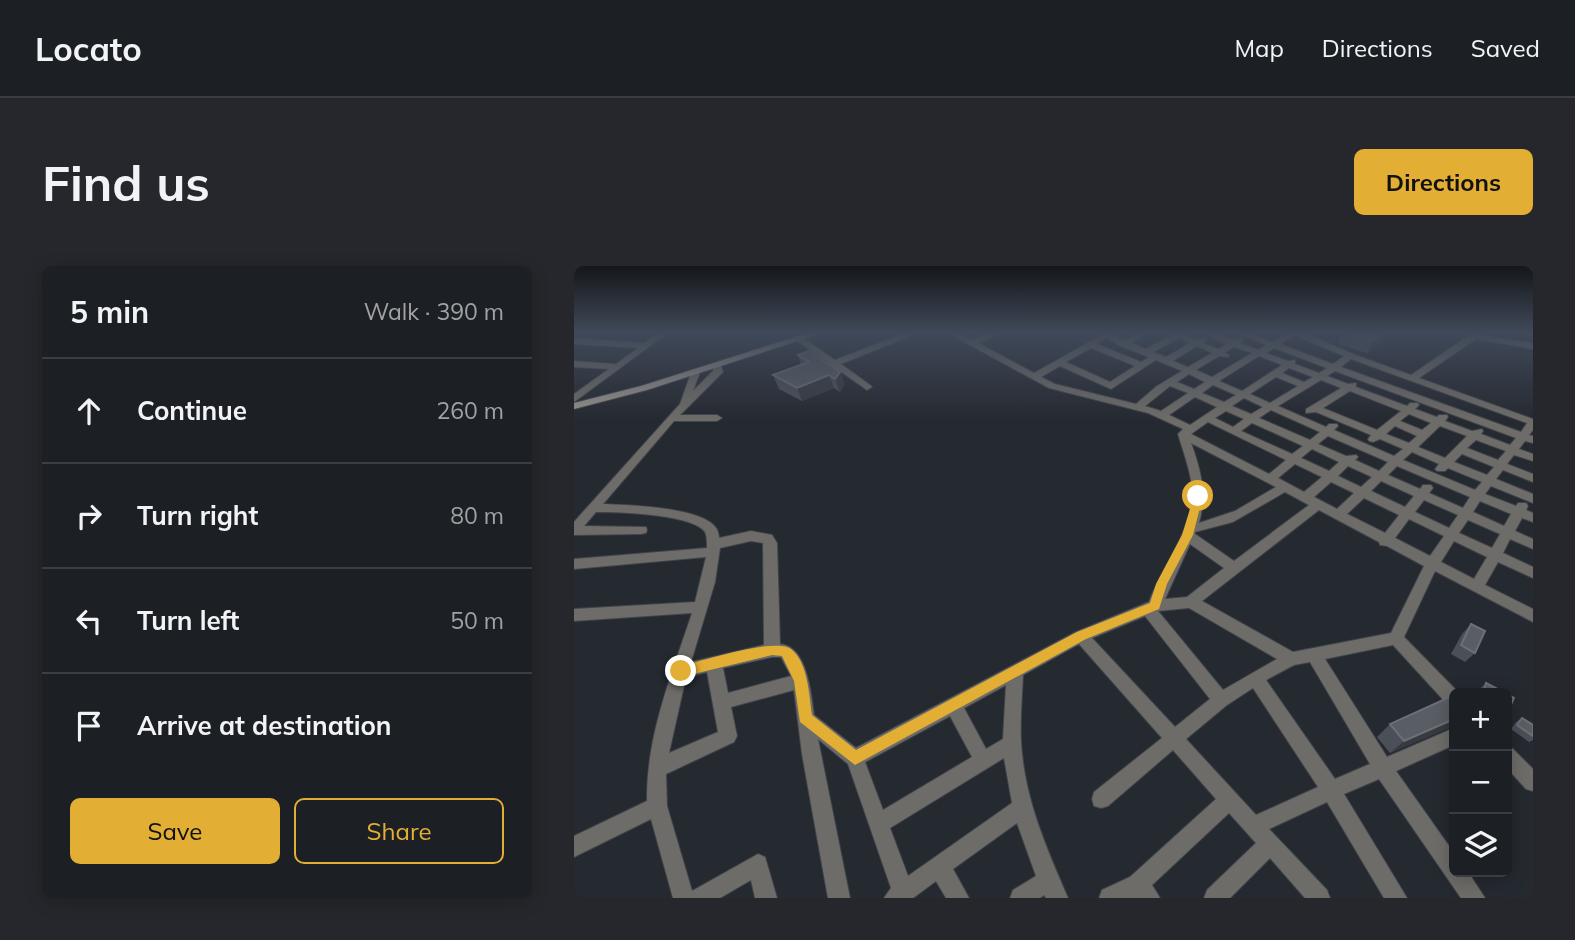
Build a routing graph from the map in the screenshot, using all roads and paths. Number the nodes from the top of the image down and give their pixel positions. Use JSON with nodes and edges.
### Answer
{"nodes":[{"id":1,"x":590,"y":361,"type":"edge"},
{"id":2,"x":625,"y":361,"type":"edge"},
{"id":3,"x":738,"y":361,"type":"edge"},
{"id":4,"x":829,"y":361,"type":"edge"},
{"id":5,"x":840,"y":361,"type":"edge"},
{"id":6,"x":1005,"y":361,"type":"edge"},
{"id":7,"x":1131,"y":361,"type":"edge"},
{"id":8,"x":1146,"y":361,"type":"edge"},
{"id":9,"x":1169,"y":361,"type":"edge"},
{"id":10,"x":1206,"y":361,"type":"edge"},
{"id":11,"x":1207,"y":361,"type":"edge"},
{"id":12,"x":1281,"y":361,"type":"edge"},
{"id":13,"x":1292,"y":361,"type":"edge"},
{"id":14,"x":1317,"y":361,"type":"edge"},
{"id":15,"x":1343,"y":361,"type":"edge"},
{"id":16,"x":1365,"y":361,"type":"edge"},
{"id":17,"x":1432,"y":361,"type":"edge"},
{"id":18,"x":1243,"y":362,"type":"edge"},
{"id":19,"x":1061,"y":363,"type":"joint"},
{"id":20,"x":574,"y":364,"type":"edge"},
{"id":21,"x":833,"y":364,"type":"junction"},
{"id":22,"x":1288,"y":364,"type":"junction"},
{"id":23,"x":586,"y":365,"type":"junction"},
{"id":24,"x":1142,"y":366,"type":"junction"},
{"id":25,"x":1378,"y":366,"type":"junction"},
{"id":26,"x":618,"y":367,"type":"junction"},
{"id":27,"x":1335,"y":368,"type":"junction"},
{"id":28,"x":717,"y":369,"type":"junction"},
{"id":29,"x":1189,"y":371,"type":"junction"},
{"id":30,"x":1274,"y":373,"type":"junction"},
{"id":31,"x":694,"y":376,"type":"junction"},
{"id":32,"x":1034,"y":377,"type":"junction"},
{"id":33,"x":1238,"y":377,"type":"junction"},
{"id":34,"x":1409,"y":377,"type":"junction"},
{"id":35,"x":1322,"y":378,"type":"junction"},
{"id":36,"x":1363,"y":378,"type":"junction"},
{"id":37,"x":1212,"y":381,"type":"junction"},
{"id":38,"x":1170,"y":382,"type":"junction"},
{"id":39,"x":1111,"y":386,"type":"junction"},
{"id":40,"x":1306,"y":386,"type":"junction"},
{"id":41,"x":867,"y":387,"type":"dead end"},
{"id":42,"x":1437,"y":387,"type":"junction"},
{"id":43,"x":1348,"y":388,"type":"junction"},
{"id":44,"x":1390,"y":388,"type":"junction"},
{"id":45,"x":585,"y":391,"type":"junction"},
{"id":46,"x":574,"y":392,"type":"edge"},
{"id":47,"x":1195,"y":392,"type":"junction"},
{"id":48,"x":1243,"y":394,"type":"junction"},
{"id":49,"x":1465,"y":397,"type":"junction"},
{"id":50,"x":1094,"y":398,"type":"junction"},
{"id":51,"x":1377,"y":398,"type":"junction"},
{"id":52,"x":1422,"y":399,"type":"junction"},
{"id":53,"x":574,"y":400,"type":"edge"},
{"id":54,"x":683,"y":405,"type":"junction"},
{"id":55,"x":574,"y":406,"type":"edge"},
{"id":56,"x":1224,"y":406,"type":"junction"},
{"id":57,"x":1270,"y":406,"type":"junction"},
{"id":58,"x":1138,"y":407,"type":"junction"},
{"id":59,"x":1315,"y":408,"type":"junction"},
{"id":60,"x":1407,"y":410,"type":"junction"},
{"id":61,"x":1451,"y":410,"type":"junction"},
{"id":62,"x":1498,"y":410,"type":"junction"},
{"id":63,"x":1162,"y":415,"type":"junction"},
{"id":64,"x":671,"y":418,"type":"junction"},
{"id":65,"x":717,"y":418,"type":"dead end"},
{"id":66,"x":1207,"y":418,"type":"junction"},
{"id":67,"x":1251,"y":418,"type":"junction"},
{"id":68,"x":1298,"y":419,"type":"junction"},
{"id":69,"x":1341,"y":419,"type":"junction"},
{"id":70,"x":1393,"y":422,"type":"junction"},
{"id":71,"x":1438,"y":422,"type":"junction"},
{"id":72,"x":1486,"y":423,"type":"junction"},
{"id":73,"x":1533,"y":423,"type":"edge"},
{"id":74,"x":1234,"y":431,"type":"junction"},
{"id":75,"x":1279,"y":431,"type":"junction"},
{"id":76,"x":1328,"y":431,"type":"junction"},
{"id":77,"x":1187,"y":432,"type":"junction"},
{"id":78,"x":1378,"y":435,"type":"junction"},
{"id":79,"x":1424,"y":435,"type":"junction"},
{"id":80,"x":1472,"y":436,"type":"junction"},
{"id":81,"x":1528,"y":438,"type":"edge"},
{"id":82,"x":1308,"y":445,"type":"junction"},
{"id":83,"x":1364,"y":447,"type":"junction"},
{"id":84,"x":1410,"y":448,"type":"junction"},
{"id":85,"x":1459,"y":449,"type":"junction"},
{"id":86,"x":1511,"y":450,"type":"junction"},
{"id":87,"x":1249,"y":453,"type":"junction"},
{"id":88,"x":1533,"y":458,"type":"edge"},
{"id":89,"x":1292,"y":459,"type":"junction"},
{"id":90,"x":1345,"y":461,"type":"junction"},
{"id":91,"x":1397,"y":461,"type":"junction"},
{"id":92,"x":1447,"y":463,"type":"junction"},
{"id":93,"x":1500,"y":465,"type":"junction"},
{"id":94,"x":1380,"y":476,"type":"junction"},
{"id":95,"x":1328,"y":477,"type":"junction"},
{"id":96,"x":1434,"y":478,"type":"junction"},
{"id":97,"x":1533,"y":478,"type":"edge"},
{"id":98,"x":1270,"y":479,"type":"junction"},
{"id":99,"x":1489,"y":481,"type":"junction"},
{"id":100,"x":1285,"y":486,"type":"junction"},
{"id":101,"x":1363,"y":493,"type":"junction"},
{"id":102,"x":1422,"y":494,"type":"junction"},
{"id":103,"x":1531,"y":495,"type":"edge"},
{"id":104,"x":1477,"y":496,"type":"junction"},
{"id":105,"x":1305,"y":498,"type":"junction"},
{"id":106,"x":1317,"y":505,"type":"junction"},
{"id":107,"x":591,"y":508,"type":"junction"},
{"id":108,"x":1518,"y":512,"type":"junction"},
{"id":109,"x":1405,"y":513,"type":"junction"},
{"id":110,"x":1465,"y":514,"type":"junction"},
{"id":111,"x":1337,"y":516,"type":"junction"},
{"id":112,"x":1533,"y":519,"type":"edge"},
{"id":113,"x":641,"y":530,"type":"dead end"},
{"id":114,"x":574,"y":531,"type":"edge"},
{"id":115,"x":1188,"y":531,"type":"junction"},
{"id":116,"x":1506,"y":532,"type":"junction"},
{"id":117,"x":1451,"y":536,"type":"junction"},
{"id":118,"x":1385,"y":542,"type":"junction"},
{"id":119,"x":1533,"y":544,"type":"edge"},
{"id":120,"x":714,"y":548,"type":"junction"},
{"id":121,"x":1494,"y":555,"type":"junction"},
{"id":122,"x":574,"y":564,"type":"edge"},
{"id":123,"x":1432,"y":564,"type":"junction"},
{"id":124,"x":1232,"y":567,"type":"junction"},
{"id":125,"x":1533,"y":573,"type":"edge"},
{"id":126,"x":1477,"y":587,"type":"junction"},
{"id":127,"x":1191,"y":602,"type":"junction"},
{"id":128,"x":701,"y":607,"type":"junction"},
{"id":129,"x":1151,"y":607,"type":"junction"},
{"id":130,"x":574,"y":615,"type":"edge"},
{"id":131,"x":1533,"y":616,"type":"edge"},
{"id":132,"x":1081,"y":636,"type":"junction"},
{"id":133,"x":1396,"y":638,"type":"junction"},
{"id":134,"x":772,"y":650,"type":"junction"},
{"id":135,"x":1314,"y":655,"type":"junction"},
{"id":136,"x":1291,"y":659,"type":"junction"},
{"id":137,"x":715,"y":665,"type":"junction"},
{"id":138,"x":681,"y":671,"type":"junction"},
{"id":139,"x":1014,"y":673,"type":"junction"},
{"id":140,"x":1255,"y":678,"type":"junction"},
{"id":141,"x":801,"y":681,"type":"junction"},
{"id":142,"x":1449,"y":696,"type":"edge"},
{"id":143,"x":1221,"y":700,"type":"junction"},
{"id":144,"x":723,"y":702,"type":"junction"},
{"id":145,"x":953,"y":705,"type":"junction"},
{"id":146,"x":805,"y":718,"type":"junction"},
{"id":147,"x":1449,"y":738,"type":"edge"},
{"id":148,"x":1175,"y":739,"type":"junction"},
{"id":149,"x":1012,"y":743,"type":"junction"},
{"id":150,"x":855,"y":758,"type":"junction"},
{"id":151,"x":983,"y":760,"type":"junction"},
{"id":152,"x":1512,"y":760,"type":"edge"},
{"id":153,"x":657,"y":766,"type":"junction"},
{"id":154,"x":1384,"y":770,"type":"junction"},
{"id":155,"x":1533,"y":782,"type":"edge"},
{"id":156,"x":1331,"y":790,"type":"junction"},
{"id":157,"x":1101,"y":799,"type":"dead end"},
{"id":158,"x":1230,"y":799,"type":"junction"},
{"id":159,"x":657,"y":806,"type":"junction"},
{"id":160,"x":1023,"y":807,"type":"junction"},
{"id":161,"x":878,"y":824,"type":"junction"},
{"id":162,"x":1256,"y":825,"type":"junction"},
{"id":163,"x":1271,"y":843,"type":"junction"},
{"id":164,"x":574,"y":847,"type":"edge"},
{"id":165,"x":1449,"y":862,"type":"edge"},
{"id":166,"x":939,"y":866,"type":"junction"},
{"id":167,"x":1459,"y":877,"type":"edge"},
{"id":168,"x":1053,"y":889,"type":"edge"},
{"id":169,"x":1143,"y":891,"type":"edge"},
{"id":170,"x":899,"y":895,"type":"edge"},
{"id":171,"x":684,"y":898,"type":"edge"},
{"id":172,"x":700,"y":898,"type":"edge"},
{"id":173,"x":766,"y":898,"type":"edge"},
{"id":174,"x":839,"y":898,"type":"edge"},
{"id":175,"x":958,"y":898,"type":"edge"},
{"id":176,"x":1021,"y":898,"type":"edge"},
{"id":177,"x":1110,"y":898,"type":"edge"},
{"id":178,"x":1216,"y":898,"type":"edge"},
{"id":179,"x":1319,"y":898,"type":"edge"},
{"id":180,"x":1396,"y":898,"type":"edge"},
{"id":181,"x":1474,"y":898,"type":"edge"}],
"edges":[{"from":1,"to":23,"type":"street"},
{"from":2,"to":26,"type":"street"},
{"from":3,"to":28,"type":"street"},
{"from":4,"to":21,"type":"street"},
{"from":5,"to":21,"type":"street"},
{"from":6,"to":32,"type":"street"},
{"from":7,"to":24,"type":"street"},
{"from":8,"to":24,"type":"street"},
{"from":9,"to":29,"type":"street"},
{"from":10,"to":29,"type":"street"},
{"from":11,"to":33,"type":"street"},
{"from":12,"to":22,"type":"street"},
{"from":13,"to":22,"type":"street"},
{"from":14,"to":27,"type":"street"},
{"from":15,"to":27,"type":"street"},
{"from":16,"to":25,"type":"street"},
{"from":17,"to":34,"type":"street"},
{"from":18,"to":33,"type":"street"},
{"from":19,"to":32,"type":"street"},
{"from":19,"to":39,"type":"street"},
{"from":20,"to":23,"type":"street"},
{"from":21,"to":41,"type":"street"},
{"from":22,"to":30,"type":"street"},
{"from":22,"to":35,"type":"street"},
{"from":23,"to":26,"type":"street"},
{"from":24,"to":39,"type":"street"},
{"from":25,"to":34,"type":"street"},
{"from":25,"to":36,"type":"street"},
{"from":26,"to":45,"type":"street"},
{"from":27,"to":35,"type":"street"},
{"from":27,"to":36,"type":"street"},
{"from":28,"to":31,"type":"street"},
{"from":28,"to":54,"type":"street"},
{"from":29,"to":37,"type":"street"},
{"from":29,"to":38,"type":"street"},
{"from":30,"to":33,"type":"street"},
{"from":30,"to":40,"type":"street"},
{"from":31,"to":54,"type":"street"},
{"from":31,"to":55,"type":"street"},
{"from":32,"to":50,"type":"street"},
{"from":33,"to":37,"type":"street"},
{"from":33,"to":48,"type":"street"},
{"from":34,"to":42,"type":"street"},
{"from":34,"to":44,"type":"street"},
{"from":35,"to":40,"type":"street"},
{"from":35,"to":43,"type":"street"},
{"from":36,"to":43,"type":"street"},
{"from":36,"to":44,"type":"street"},
{"from":37,"to":47,"type":"street"},
{"from":37,"to":48,"type":"street"},
{"from":38,"to":47,"type":"street"},
{"from":38,"to":58,"type":"street"},
{"from":39,"to":50,"type":"street"},
{"from":40,"to":57,"type":"street"},
{"from":42,"to":49,"type":"street"},
{"from":42,"to":52,"type":"street"},
{"from":43,"to":51,"type":"street"},
{"from":43,"to":59,"type":"street"},
{"from":44,"to":51,"type":"street"},
{"from":44,"to":52,"type":"street"},
{"from":45,"to":46,"type":"street"},
{"from":45,"to":53,"type":"street"},
{"from":47,"to":56,"type":"street"},
{"from":47,"to":63,"type":"street"},
{"from":48,"to":56,"type":"street"},
{"from":48,"to":57,"type":"street"},
{"from":49,"to":61,"type":"street"},
{"from":49,"to":62,"type":"street"},
{"from":50,"to":58,"type":"street"},
{"from":51,"to":60,"type":"street"},
{"from":52,"to":60,"type":"street"},
{"from":52,"to":61,"type":"street"},
{"from":54,"to":64,"type":"street"},
{"from":56,"to":66,"type":"street"},
{"from":56,"to":67,"type":"street"},
{"from":57,"to":67,"type":"street"},
{"from":57,"to":68,"type":"street"},
{"from":58,"to":63,"type":"street"},
{"from":59,"to":68,"type":"street"},
{"from":59,"to":69,"type":"street"},
{"from":60,"to":70,"type":"street"},
{"from":60,"to":71,"type":"street"},
{"from":61,"to":71,"type":"street"},
{"from":61,"to":72,"type":"street"},
{"from":62,"to":72,"type":"street"},
{"from":62,"to":73,"type":"street"},
{"from":63,"to":77,"type":"street"},
{"from":64,"to":65,"type":"street"},
{"from":64,"to":107,"type":"street"},
{"from":66,"to":74,"type":"street"},
{"from":66,"to":77,"type":"street"},
{"from":67,"to":74,"type":"street"},
{"from":67,"to":75,"type":"street"},
{"from":68,"to":75,"type":"street"},
{"from":68,"to":76,"type":"street"},
{"from":69,"to":76,"type":"street"},
{"from":69,"to":78,"type":"street"},
{"from":70,"to":78,"type":"street"},
{"from":70,"to":79,"type":"street"},
{"from":71,"to":79,"type":"street"},
{"from":71,"to":80,"type":"street"},
{"from":72,"to":80,"type":"street"},
{"from":72,"to":81,"type":"street"},
{"from":73,"to":81,"type":"street"},
{"from":74,"to":87,"type":"street"},
{"from":75,"to":82,"type":"street"},
{"from":75,"to":87,"type":"street"},
{"from":76,"to":82,"type":"street"},
{"from":76,"to":83,"type":"street"},
{"from":77,"to":87,"type":"street"},
{"from":77,"to":115,"type":"street"},
{"from":78,"to":83,"type":"street"},
{"from":78,"to":84,"type":"street"},
{"from":79,"to":84,"type":"street"},
{"from":80,"to":85,"type":"street"},
{"from":80,"to":86,"type":"street"},
{"from":81,"to":86,"type":"street"},
{"from":82,"to":89,"type":"street"},
{"from":82,"to":90,"type":"street"},
{"from":83,"to":90,"type":"street"},
{"from":83,"to":91,"type":"street"},
{"from":84,"to":91,"type":"street"},
{"from":84,"to":92,"type":"street"},
{"from":85,"to":92,"type":"street"},
{"from":85,"to":93,"type":"street"},
{"from":86,"to":88,"type":"street"},
{"from":86,"to":93,"type":"street"},
{"from":87,"to":89,"type":"street"},
{"from":87,"to":98,"type":"street"},
{"from":89,"to":95,"type":"street"},
{"from":89,"to":98,"type":"street"},
{"from":90,"to":94,"type":"street"},
{"from":90,"to":95,"type":"street"},
{"from":91,"to":94,"type":"street"},
{"from":91,"to":96,"type":"street"},
{"from":92,"to":96,"type":"street"},
{"from":92,"to":99,"type":"street"},
{"from":93,"to":97,"type":"street"},
{"from":93,"to":99,"type":"street"},
{"from":94,"to":101,"type":"street"},
{"from":94,"to":102,"type":"street"},
{"from":95,"to":101,"type":"street"},
{"from":95,"to":105,"type":"street"},
{"from":96,"to":102,"type":"street"},
{"from":96,"to":104,"type":"street"},
{"from":98,"to":100,"type":"street"},
{"from":99,"to":103,"type":"street"},
{"from":99,"to":104,"type":"street"},
{"from":100,"to":105,"type":"street"},
{"from":100,"to":115,"type":"street"},
{"from":101,"to":109,"type":"street"},
{"from":101,"to":111,"type":"street"},
{"from":102,"to":109,"type":"street"},
{"from":102,"to":110,"type":"street"},
{"from":103,"to":108,"type":"street"},
{"from":104,"to":108,"type":"street"},
{"from":104,"to":110,"type":"street"},
{"from":105,"to":106,"type":"street"},
{"from":106,"to":111,"type":"street"},
{"from":106,"to":124,"type":"street"},
{"from":107,"to":114,"type":"street"},
{"from":107,"to":120,"type":"street"},
{"from":108,"to":112,"type":"street"},
{"from":108,"to":116,"type":"street"},
{"from":109,"to":117,"type":"street"},
{"from":109,"to":118,"type":"street"},
{"from":110,"to":116,"type":"street"},
{"from":110,"to":117,"type":"street"},
{"from":111,"to":118,"type":"street"},
{"from":113,"to":114,"type":"street"},
{"from":115,"to":124,"type":"street"},
{"from":115,"to":129,"type":"street"},
{"from":116,"to":119,"type":"street"},
{"from":116,"to":121,"type":"street"},
{"from":117,"to":121,"type":"street"},
{"from":117,"to":123,"type":"street"},
{"from":118,"to":123,"type":"street"},
{"from":120,"to":122,"type":"street"},
{"from":120,"to":128,"type":"street"},
{"from":120,"to":134,"type":"street"},
{"from":121,"to":125,"type":"street"},
{"from":121,"to":126,"type":"street"},
{"from":123,"to":126,"type":"street"},
{"from":123,"to":133,"type":"street"},
{"from":124,"to":127,"type":"street"},
{"from":126,"to":131,"type":"street"},
{"from":127,"to":129,"type":"street"},
{"from":127,"to":136,"type":"street"},
{"from":128,"to":130,"type":"street"},
{"from":128,"to":138,"type":"street"},
{"from":129,"to":132,"type":"street"},
{"from":129,"to":143,"type":"street"},
{"from":132,"to":139,"type":"street"},
{"from":132,"to":148,"type":"street"},
{"from":133,"to":135,"type":"street"},
{"from":133,"to":142,"type":"street"},
{"from":134,"to":137,"type":"street"},
{"from":134,"to":141,"type":"street"},
{"from":135,"to":136,"type":"street"},
{"from":135,"to":154,"type":"street"},
{"from":136,"to":140,"type":"street"},
{"from":137,"to":138,"type":"street"},
{"from":137,"to":144,"type":"street"},
{"from":138,"to":153,"type":"street"},
{"from":139,"to":145,"type":"street"},
{"from":139,"to":149,"type":"street"},
{"from":140,"to":143,"type":"street"},
{"from":140,"to":156,"type":"street"},
{"from":141,"to":144,"type":"street"},
{"from":141,"to":146,"type":"street"},
{"from":143,"to":148,"type":"street"},
{"from":144,"to":153,"type":"street"},
{"from":145,"to":150,"type":"street"},
{"from":145,"to":151,"type":"street"},
{"from":146,"to":150,"type":"street"},
{"from":146,"to":174,"type":"street"},
{"from":147,"to":154,"type":"street"},
{"from":148,"to":157,"type":"street"},
{"from":148,"to":158,"type":"street"},
{"from":149,"to":151,"type":"street"},
{"from":149,"to":160,"type":"street"},
{"from":150,"to":161,"type":"street"},
{"from":151,"to":161,"type":"street"},
{"from":152,"to":155,"type":"street"},
{"from":153,"to":159,"type":"street"},
{"from":154,"to":156,"type":"street"},
{"from":154,"to":165,"type":"street"},
{"from":156,"to":162,"type":"street"},
{"from":156,"to":180,"type":"street"},
{"from":158,"to":162,"type":"street"},
{"from":158,"to":169,"type":"street"},
{"from":159,"to":164,"type":"street"},
{"from":159,"to":171,"type":"street"},
{"from":160,"to":166,"type":"street"},
{"from":160,"to":168,"type":"street"},
{"from":161,"to":170,"type":"street"},
{"from":162,"to":163,"type":"street"},
{"from":163,"to":178,"type":"street"},
{"from":163,"to":179,"type":"street"},
{"from":166,"to":170,"type":"street"},
{"from":166,"to":175,"type":"street"},
{"from":167,"to":181,"type":"street"},
{"from":168,"to":176,"type":"street"},
{"from":169,"to":177,"type":"street"},
{"from":172,"to":173,"type":"street"}]}
